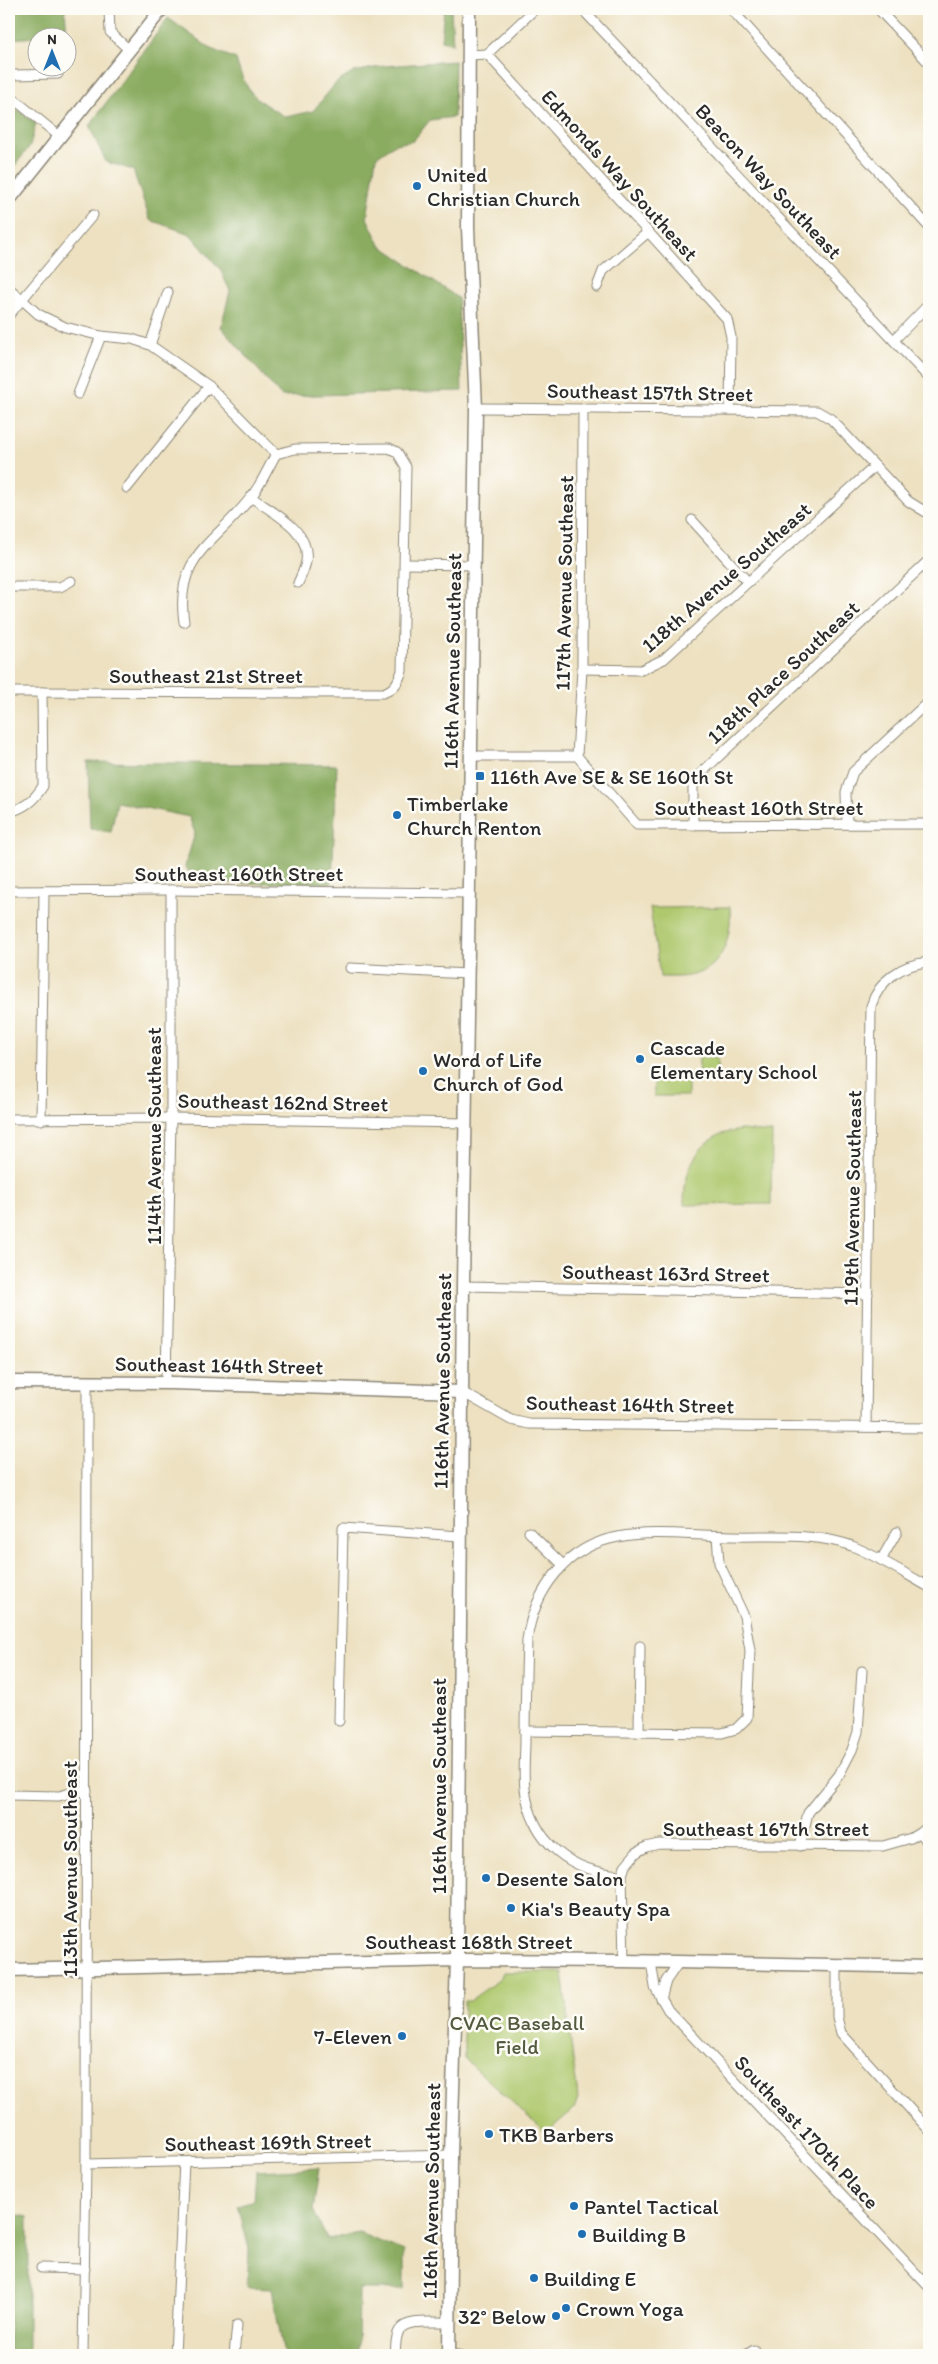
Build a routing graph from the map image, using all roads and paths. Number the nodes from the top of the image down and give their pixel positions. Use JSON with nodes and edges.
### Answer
{"nodes":[{"id":1,"x":109,"y":9,"type":"edge"},
{"id":2,"x":162,"y":9,"type":"edge"},
{"id":3,"x":469,"y":9,"type":"edge"},
{"id":4,"x":535,"y":9,"type":"edge"},
{"id":5,"x":582,"y":9,"type":"edge"},
{"id":6,"x":731,"y":9,"type":"edge"},
{"id":7,"x":878,"y":9,"type":"edge"},
{"id":8,"x":128,"y":49,"type":"junction"},
{"id":9,"x":487,"y":54,"type":"junction"},
{"id":10,"x":469,"y":55,"type":"junction"},
{"id":11,"x":929,"y":63,"type":"edge"},
{"id":12,"x":28,"y":75,"type":"edge"},
{"id":13,"x":9,"y":78,"type":"edge"},
{"id":14,"x":9,"y":95,"type":"edge"},
{"id":15,"x":59,"y":136,"type":"junction"},
{"id":16,"x":9,"y":200,"type":"edge"},
{"id":17,"x":93,"y":215,"type":"dead end"},
{"id":18,"x":929,"y":227,"type":"edge"},
{"id":19,"x":648,"y":233,"type":"junction"},
{"id":20,"x":597,"y":287,"type":"dead end"},
{"id":21,"x":9,"y":288,"type":"edge"},
{"id":22,"x":168,"y":292,"type":"dead end"},
{"id":23,"x":22,"y":299,"type":"junction"},
{"id":24,"x":929,"y":304,"type":"edge"},
{"id":25,"x":9,"y":315,"type":"edge"},
{"id":26,"x":101,"y":336,"type":"junction"},
{"id":27,"x":895,"y":339,"type":"junction"},
{"id":28,"x":150,"y":346,"type":"junction"},
{"id":29,"x":929,"y":378,"type":"edge"},
{"id":30,"x":209,"y":386,"type":"junction"},
{"id":31,"x":78,"y":394,"type":"dead end"},
{"id":32,"x":476,"y":408,"type":"junction"},
{"id":33,"x":583,"y":409,"type":"junction"},
{"id":34,"x":730,"y":410,"type":"junction"},
{"id":35,"x":276,"y":454,"type":"junction"},
{"id":36,"x":875,"y":466,"type":"junction"},
{"id":37,"x":127,"y":488,"type":"dead end"},
{"id":38,"x":251,"y":497,"type":"junction"},
{"id":39,"x":929,"y":514,"type":"edge"},
{"id":40,"x":692,"y":520,"type":"dead end"},
{"id":41,"x":929,"y":560,"type":"edge"},
{"id":42,"x":405,"y":564,"type":"junction"},
{"id":43,"x":475,"y":565,"type":"junction"},
{"id":44,"x":71,"y":581,"type":"dead end"},
{"id":45,"x":748,"y":582,"type":"junction"},
{"id":46,"x":298,"y":583,"type":"dead end"},
{"id":47,"x":9,"y":587,"type":"edge"},
{"id":48,"x":184,"y":622,"type":"dead end"},
{"id":49,"x":582,"y":670,"type":"junction"},
{"id":50,"x":9,"y":692,"type":"edge"},
{"id":51,"x":42,"y":692,"type":"junction"},
{"id":52,"x":929,"y":701,"type":"edge"},
{"id":53,"x":470,"y":756,"type":"junction"},
{"id":54,"x":577,"y":756,"type":"junction"},
{"id":55,"x":9,"y":812,"type":"edge"},
{"id":56,"x":847,"y":824,"type":"junction"},
{"id":57,"x":929,"y":824,"type":"edge"},
{"id":58,"x":693,"y":825,"type":"junction"},
{"id":59,"x":171,"y":890,"type":"junction"},
{"id":60,"x":9,"y":891,"type":"edge"},
{"id":61,"x":44,"y":891,"type":"junction"},
{"id":62,"x":469,"y":893,"type":"junction"},
{"id":63,"x":929,"y":962,"type":"edge"},
{"id":64,"x":350,"y":968,"type":"dead end"},
{"id":65,"x":468,"y":974,"type":"junction"},
{"id":66,"x":171,"y":1118,"type":"junction"},
{"id":67,"x":9,"y":1119,"type":"edge"},
{"id":68,"x":41,"y":1120,"type":"junction"},
{"id":69,"x":466,"y":1123,"type":"junction"},
{"id":70,"x":463,"y":1286,"type":"junction"},
{"id":71,"x":868,"y":1294,"type":"junction"},
{"id":72,"x":9,"y":1382,"type":"edge"},
{"id":73,"x":87,"y":1382,"type":"junction"},
{"id":74,"x":166,"y":1383,"type":"junction"},
{"id":75,"x":462,"y":1392,"type":"junction"},
{"id":76,"x":866,"y":1427,"type":"junction"},
{"id":77,"x":929,"y":1428,"type":"edge"},
{"id":78,"x":529,"y":1532,"type":"dead end"},
{"id":79,"x":898,"y":1532,"type":"dead end"},
{"id":80,"x":460,"y":1536,"type":"junction"},
{"id":81,"x":717,"y":1536,"type":"junction"},
{"id":82,"x":881,"y":1560,"type":"junction"},
{"id":83,"x":563,"y":1565,"type":"junction"},
{"id":84,"x":929,"y":1587,"type":"edge"},
{"id":85,"x":640,"y":1646,"type":"dead end"},
{"id":86,"x":862,"y":1671,"type":"dead end"},
{"id":87,"x":339,"y":1721,"type":"dead end"},
{"id":88,"x":525,"y":1731,"type":"junction"},
{"id":89,"x":639,"y":1732,"type":"junction"},
{"id":90,"x":87,"y":1791,"type":"junction"},
{"id":91,"x":9,"y":1795,"type":"edge"},
{"id":92,"x":929,"y":1828,"type":"edge"},
{"id":93,"x":921,"y":1833,"type":"junction"},
{"id":94,"x":929,"y":1845,"type":"edge"},
{"id":95,"x":800,"y":1846,"type":"junction"},
{"id":96,"x":622,"y":1875,"type":"junction"},
{"id":97,"x":457,"y":1960,"type":"junction"},
{"id":98,"x":624,"y":1961,"type":"junction"},
{"id":99,"x":651,"y":1962,"type":"junction"},
{"id":100,"x":679,"y":1962,"type":"junction"},
{"id":101,"x":837,"y":1966,"type":"junction"},
{"id":102,"x":929,"y":1967,"type":"edge"},
{"id":103,"x":86,"y":1968,"type":"junction"},
{"id":104,"x":9,"y":1970,"type":"edge"},
{"id":105,"x":661,"y":1999,"type":"junction"},
{"id":106,"x":929,"y":2130,"type":"edge"},
{"id":107,"x":451,"y":2155,"type":"junction"},
{"id":108,"x":184,"y":2162,"type":"junction"},
{"id":109,"x":86,"y":2164,"type":"junction"},
{"id":110,"x":41,"y":2268,"type":"dead end"},
{"id":111,"x":85,"y":2269,"type":"junction"},
{"id":112,"x":929,"y":2287,"type":"edge"},
{"id":113,"x":449,"y":2322,"type":"junction"},
{"id":114,"x":237,"y":2325,"type":"dead end"},
{"id":115,"x":754,"y":2350,"type":"dead end"},
{"id":116,"x":83,"y":2355,"type":"edge"},
{"id":117,"x":175,"y":2355,"type":"edge"},
{"id":118,"x":234,"y":2355,"type":"edge"},
{"id":119,"x":395,"y":2355,"type":"edge"},
{"id":120,"x":449,"y":2355,"type":"edge"},
{"id":121,"x":459,"y":2355,"type":"edge"},
{"id":122,"x":746,"y":2355,"type":"edge"}],
"edges":[{"from":1,"to":8,"type":"street"},
{"from":2,"to":8,"type":"street"},
{"from":3,"to":10,"type":"street","name":"116th Avenue Southeast"},
{"from":4,"to":9,"type":"street"},
{"from":5,"to":27,"type":"street","name":"Beacon Way Southeast"},
{"from":6,"to":18,"type":"street"},
{"from":7,"to":11,"type":"street"},
{"from":8,"to":15,"type":"street"},
{"from":9,"to":10,"type":"street"},
{"from":9,"to":19,"type":"street","name":"Edmonds Way Southeast"},
{"from":10,"to":32,"type":"street","name":"116th Avenue Southeast"},
{"from":12,"to":13,"type":"street"},
{"from":14,"to":15,"type":"street"},
{"from":15,"to":16,"type":"street"},
{"from":17,"to":23,"type":"street"},
{"from":19,"to":20,"type":"street"},
{"from":19,"to":34,"type":"street","name":"Edmonds Way Southeast"},
{"from":21,"to":23,"type":"street"},
{"from":22,"to":28,"type":"street"},
{"from":23,"to":25,"type":"street"},
{"from":23,"to":26,"type":"street"},
{"from":24,"to":27,"type":"street"},
{"from":26,"to":28,"type":"street"},
{"from":26,"to":31,"type":"street"},
{"from":27,"to":29,"type":"street","name":"Beacon Way Southeast"},
{"from":28,"to":30,"type":"street"},
{"from":30,"to":35,"type":"street"},
{"from":30,"to":37,"type":"street"},
{"from":32,"to":33,"type":"street","name":"Southeast 157th Street"},
{"from":32,"to":43,"type":"street","name":"116th Avenue Southeast"},
{"from":33,"to":34,"type":"street","name":"Southeast 157th Street"},
{"from":33,"to":49,"type":"street","name":"117th Avenue Southeast"},
{"from":34,"to":36,"type":"street","name":"Southeast 157th Street"},
{"from":35,"to":38,"type":"street"},
{"from":35,"to":42,"type":"street"},
{"from":36,"to":39,"type":"street"},
{"from":36,"to":45,"type":"street","name":"118th Avenue Southeast"},
{"from":38,"to":46,"type":"street"},
{"from":38,"to":48,"type":"street"},
{"from":40,"to":45,"type":"street"},
{"from":41,"to":58,"type":"street","name":"118th Place Southeast"},
{"from":42,"to":43,"type":"street"},
{"from":42,"to":51,"type":"street","name":"Southeast 21st Street"},
{"from":43,"to":53,"type":"street","name":"116th Avenue Southeast"},
{"from":44,"to":47,"type":"street"},
{"from":45,"to":49,"type":"street","name":"118th Avenue Southeast"},
{"from":49,"to":54,"type":"street","name":"117th Avenue Southeast"},
{"from":50,"to":51,"type":"street","name":"Southeast 21st Street"},
{"from":51,"to":55,"type":"street"},
{"from":52,"to":56,"type":"street"},
{"from":53,"to":54,"type":"street"},
{"from":53,"to":62,"type":"street","name":"116th Avenue Southeast"},
{"from":54,"to":58,"type":"street","name":"Southeast 160th Street"},
{"from":56,"to":57,"type":"street","name":"Southeast 160th Street"},
{"from":56,"to":58,"type":"street","name":"Southeast 160th Street"},
{"from":59,"to":61,"type":"street","name":"Southeast 160th Street"},
{"from":59,"to":62,"type":"street","name":"Southeast 160th Street"},
{"from":59,"to":66,"type":"street","name":"114th Avenue Southeast"},
{"from":60,"to":61,"type":"street","name":"Southeast 160th Street"},
{"from":61,"to":68,"type":"street"},
{"from":62,"to":65,"type":"street","name":"116th Avenue Southeast"},
{"from":63,"to":71,"type":"street","name":"119th Avenue Southeast"},
{"from":64,"to":65,"type":"street"},
{"from":65,"to":69,"type":"street","name":"116th Avenue Southeast"},
{"from":66,"to":68,"type":"street","name":"Southeast 162nd Street"},
{"from":66,"to":69,"type":"street","name":"Southeast 162nd Street"},
{"from":66,"to":74,"type":"street","name":"114th Avenue Southeast"},
{"from":67,"to":68,"type":"street","name":"Southeast 162nd Street"},
{"from":69,"to":70,"type":"street","name":"116th Avenue Southeast"},
{"from":70,"to":71,"type":"street","name":"Southeast 163rd Street"},
{"from":70,"to":75,"type":"street","name":"116th Avenue Southeast"},
{"from":71,"to":76,"type":"street","name":"119th Avenue Southeast"},
{"from":72,"to":73,"type":"street","name":"Southeast 164th Street"},
{"from":73,"to":74,"type":"street","name":"Southeast 164th Street"},
{"from":73,"to":90,"type":"street","name":"113th Avenue Southeast"},
{"from":74,"to":75,"type":"street","name":"Southeast 164th Street"},
{"from":75,"to":76,"type":"street","name":"Southeast 164th Street"},
{"from":75,"to":80,"type":"street","name":"116th Avenue Southeast"},
{"from":76,"to":77,"type":"street","name":"Southeast 164th Street"},
{"from":78,"to":83,"type":"street"},
{"from":79,"to":82,"type":"street"},
{"from":80,"to":87,"type":"street"},
{"from":80,"to":97,"type":"street","name":"116th Avenue Southeast"},
{"from":81,"to":82,"type":"street"},
{"from":81,"to":83,"type":"street"},
{"from":81,"to":89,"type":"street"},
{"from":82,"to":84,"type":"street"},
{"from":83,"to":88,"type":"street"},
{"from":85,"to":89,"type":"street"},
{"from":86,"to":95,"type":"street"},
{"from":88,"to":89,"type":"street"},
{"from":88,"to":96,"type":"street"},
{"from":90,"to":91,"type":"street"},
{"from":90,"to":103,"type":"street","name":"113th Avenue Southeast"},
{"from":92,"to":93,"type":"street","name":"Southeast 167th Street"},
{"from":93,"to":94,"type":"street"},
{"from":93,"to":95,"type":"street","name":"Southeast 167th Street"},
{"from":95,"to":96,"type":"street","name":"Southeast 167th Street"},
{"from":96,"to":98,"type":"street"},
{"from":97,"to":98,"type":"street","name":"Southeast 168th Street"},
{"from":97,"to":103,"type":"street","name":"Southeast 168th Street"},
{"from":97,"to":107,"type":"street","name":"116th Avenue Southeast"},
{"from":98,"to":99,"type":"street","name":"Southeast 168th Street"},
{"from":99,"to":100,"type":"street","name":"Southeast 168th Street"},
{"from":99,"to":105,"type":"street","name":"Southeast 170th Place"},
{"from":100,"to":101,"type":"street","name":"Southeast 168th Street"},
{"from":100,"to":105,"type":"street"},
{"from":101,"to":102,"type":"street","name":"Southeast 168th Street"},
{"from":101,"to":106,"type":"street"},
{"from":103,"to":104,"type":"street","name":"Southeast 168th Street"},
{"from":103,"to":109,"type":"street","name":"113th Avenue Southeast"},
{"from":105,"to":112,"type":"street","name":"Southeast 170th Place"},
{"from":107,"to":108,"type":"street","name":"Southeast 169th Street"},
{"from":107,"to":113,"type":"street","name":"116th Avenue Southeast"},
{"from":108,"to":109,"type":"street","name":"Southeast 169th Street"},
{"from":108,"to":117,"type":"street"},
{"from":109,"to":111,"type":"street","name":"113th Avenue Southeast"},
{"from":110,"to":111,"type":"street"},
{"from":111,"to":116,"type":"street","name":"113th Avenue Southeast"},
{"from":113,"to":119,"type":"street"},
{"from":113,"to":120,"type":"street","name":"116th Avenue Southeast"},
{"from":114,"to":118,"type":"street"},
{"from":115,"to":122,"type":"street"},
{"from":120,"to":121,"type":"street"}]}
